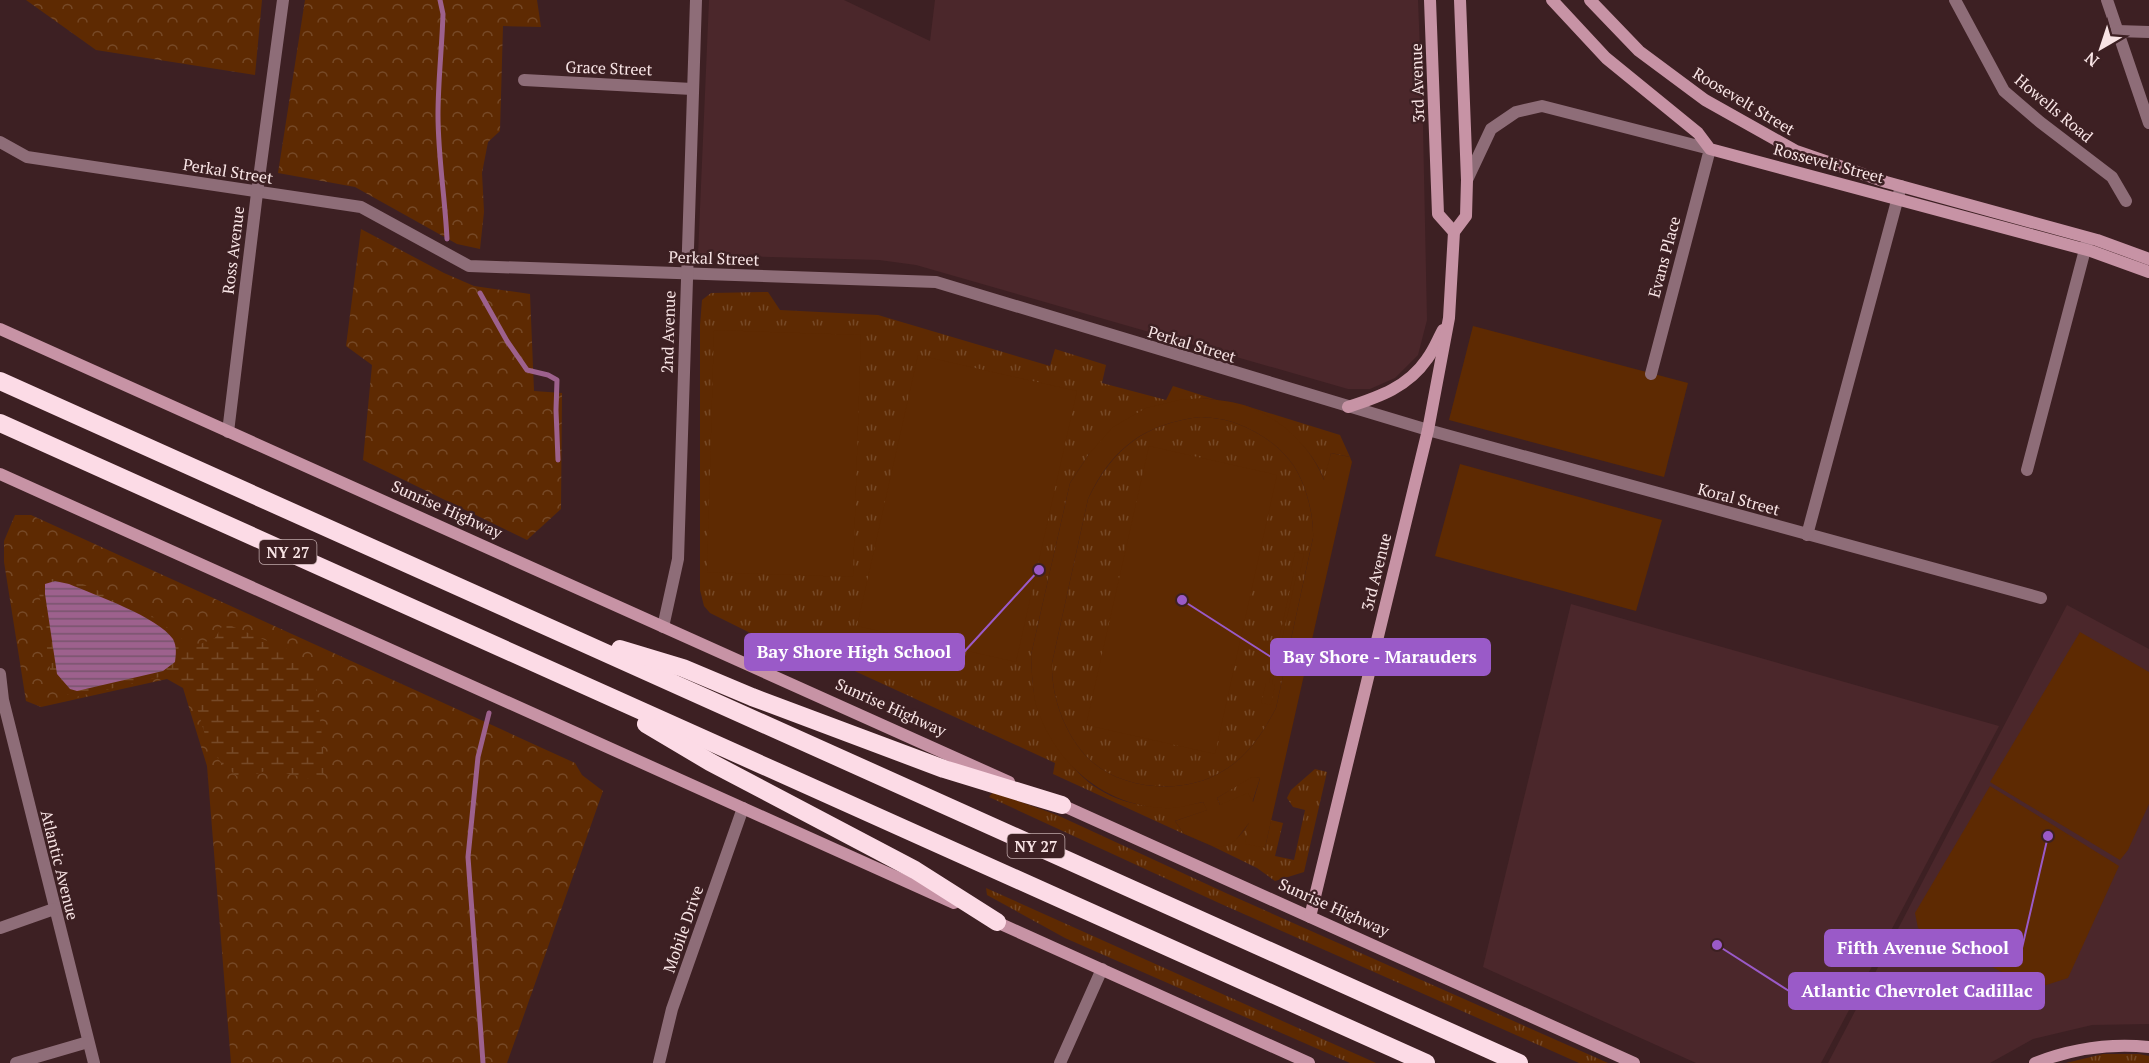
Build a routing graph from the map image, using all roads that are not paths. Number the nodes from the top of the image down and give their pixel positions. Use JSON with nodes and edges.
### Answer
{"nodes":[{"id":1,"x":283,"y":0,"type":"edge"},
{"id":2,"x":696,"y":0,"type":"edge"},
{"id":3,"x":1430,"y":0,"type":"edge"},
{"id":4,"x":1460,"y":0,"type":"edge"},
{"id":5,"x":1552,"y":0,"type":"edge"},
{"id":6,"x":1590,"y":0,"type":"edge"},
{"id":7,"x":1955,"y":0,"type":"edge"},
{"id":8,"x":2107,"y":0,"type":"edge"},
{"id":9,"x":2117,"y":31,"type":"junction"},
{"id":10,"x":2149,"y":32,"type":"edge"},
{"id":11,"x":524,"y":81,"type":"dead end"},
{"id":12,"x":692,"y":89,"type":"junction"},
{"id":13,"x":2149,"y":123,"type":"edge"},
{"id":14,"x":0,"y":142,"type":"edge"},
{"id":15,"x":1710,"y":149,"type":"junction"},
{"id":16,"x":1467,"y":180,"type":"junction"},
{"id":17,"x":1899,"y":192,"type":"junction"},
{"id":18,"x":257,"y":193,"type":"junction"},
{"id":19,"x":2126,"y":201,"type":"dead end"},
{"id":20,"x":1454,"y":232,"type":"junction"},
{"id":21,"x":2086,"y":243,"type":"junction"},
{"id":22,"x":2149,"y":259,"type":"edge"},
{"id":23,"x":2149,"y":272,"type":"edge"},
{"id":24,"x":687,"y":273,"type":"junction"},
{"id":25,"x":1449,"y":318,"type":"junction"},
{"id":26,"x":0,"y":329,"type":"edge"},
{"id":27,"x":1651,"y":375,"type":"dead end"},
{"id":28,"x":0,"y":381,"type":"edge"},
{"id":29,"x":1348,"y":407,"type":"junction"},
{"id":30,"x":0,"y":423,"type":"edge"},
{"id":31,"x":1428,"y":430,"type":"junction"},
{"id":32,"x":228,"y":432,"type":"junction"},
{"id":33,"x":2027,"y":470,"type":"dead end"},
{"id":34,"x":0,"y":474,"type":"edge"},
{"id":35,"x":1808,"y":535,"type":"junction"},
{"id":36,"x":2041,"y":598,"type":"dead end"},
{"id":37,"x":663,"y":627,"type":"junction"},
{"id":38,"x":552,"y":629,"type":"junction"},
{"id":39,"x":0,"y":674,"type":"edge"},
{"id":40,"x":575,"y":681,"type":"junction"},
{"id":41,"x":1062,"y":805,"type":"junction"},
{"id":42,"x":743,"y":808,"type":"junction"},
{"id":43,"x":54,"y":909,"type":"junction"},
{"id":44,"x":1310,"y":917,"type":"junction"},
{"id":45,"x":997,"y":922,"type":"junction"},
{"id":46,"x":0,"y":928,"type":"edge"},
{"id":47,"x":1102,"y":969,"type":"junction"},
{"id":48,"x":88,"y":1042,"type":"junction"},
{"id":49,"x":2149,"y":1047,"type":"edge"},
{"id":50,"x":1285,"y":1058,"type":"edge"},
{"id":51,"x":16,"y":1063,"type":"edge"},
{"id":52,"x":94,"y":1063,"type":"edge"},
{"id":53,"x":659,"y":1063,"type":"edge"},
{"id":54,"x":1060,"y":1063,"type":"edge"},
{"id":55,"x":1309,"y":1063,"type":"edge"},
{"id":56,"x":1426,"y":1063,"type":"edge"},
{"id":57,"x":1519,"y":1063,"type":"edge"},
{"id":58,"x":1634,"y":1063,"type":"edge"},
{"id":59,"x":2035,"y":1063,"type":"edge"}],
"edges":[{"from":1,"to":18,"type":"street","name":"Ross Avenue"},
{"from":2,"to":12,"type":"street","name":"2nd Avenue"},
{"from":3,"to":20,"type":"main road","name":"3rd Avenue"},
{"from":4,"to":16,"type":"main road","name":"3rd Avenue"},
{"from":5,"to":15,"type":"main road"},
{"from":6,"to":17,"type":"main road","name":"Roosevelt Street"},
{"from":7,"to":19,"type":"street","name":"Howells Road"},
{"from":8,"to":9,"type":"street"},
{"from":9,"to":10,"type":"street"},
{"from":9,"to":13,"type":"street"},
{"from":11,"to":12,"type":"street","name":"Grace Street"},
{"from":12,"to":24,"type":"street","name":"2nd Avenue"},
{"from":14,"to":18,"type":"street","name":"Perkal Street"},
{"from":15,"to":16,"type":"street"},
{"from":15,"to":17,"type":"main road","name":"Rossevelt Street"},
{"from":15,"to":27,"type":"street","name":"Evans Place"},
{"from":16,"to":20,"type":"main road","name":"3rd Avenue"},
{"from":17,"to":21,"type":"main road","name":"Roosevelt Street"},
{"from":17,"to":35,"type":"street"},
{"from":18,"to":24,"type":"street","name":"Perkal Street"},
{"from":18,"to":32,"type":"street","name":"Ross Avenue"},
{"from":20,"to":25,"type":"main road","name":"3rd Avenue"},
{"from":21,"to":22,"type":"main road","name":"Roosevelt Street"},
{"from":21,"to":23,"type":"main road"},
{"from":21,"to":33,"type":"street"},
{"from":24,"to":29,"type":"street","name":"Perkal Street"},
{"from":24,"to":37,"type":"street","name":"2nd Avenue"},
{"from":25,"to":29,"type":"main road"},
{"from":25,"to":31,"type":"main road","name":"3rd Avenue"},
{"from":26,"to":32,"type":"main road","name":"Sunrise Highway"},
{"from":28,"to":38,"type":"highway","number":"NY 27"},
{"from":29,"to":31,"type":"street","name":"Perkal Street"},
{"from":30,"to":40,"type":"highway","number":"NY 27"},
{"from":31,"to":35,"type":"street","name":"Koral Street"},
{"from":31,"to":44,"type":"main road","name":"3rd Avenue"},
{"from":32,"to":37,"type":"main road","name":"Sunrise Highway"},
{"from":34,"to":42,"type":"main road"},
{"from":35,"to":36,"type":"street","name":"Koral Street"},
{"from":37,"to":41,"type":"main road","name":"Sunrise Highway"},
{"from":38,"to":41,"type":"highway"},
{"from":38,"to":57,"type":"highway","number":"NY 27"},
{"from":39,"to":43,"type":"street","name":"Atlantic Avenue"},
{"from":40,"to":45,"type":"highway"},
{"from":40,"to":56,"type":"highway","number":"NY 27"},
{"from":41,"to":44,"type":"main road","name":"Sunrise Highway"},
{"from":42,"to":45,"type":"main road"},
{"from":42,"to":53,"type":"street","name":"Mobile Drive"},
{"from":43,"to":46,"type":"street"},
{"from":43,"to":48,"type":"street","name":"Atlantic Avenue"},
{"from":44,"to":58,"type":"main road","name":"Sunrise Highway"},
{"from":45,"to":47,"type":"main road"},
{"from":47,"to":50,"type":"main road"},
{"from":47,"to":54,"type":"street"},
{"from":48,"to":51,"type":"street"},
{"from":48,"to":52,"type":"street","name":"Atlantic Avenue"},
{"from":49,"to":59,"type":"main road"},
{"from":50,"to":55,"type":"main road"}]}
